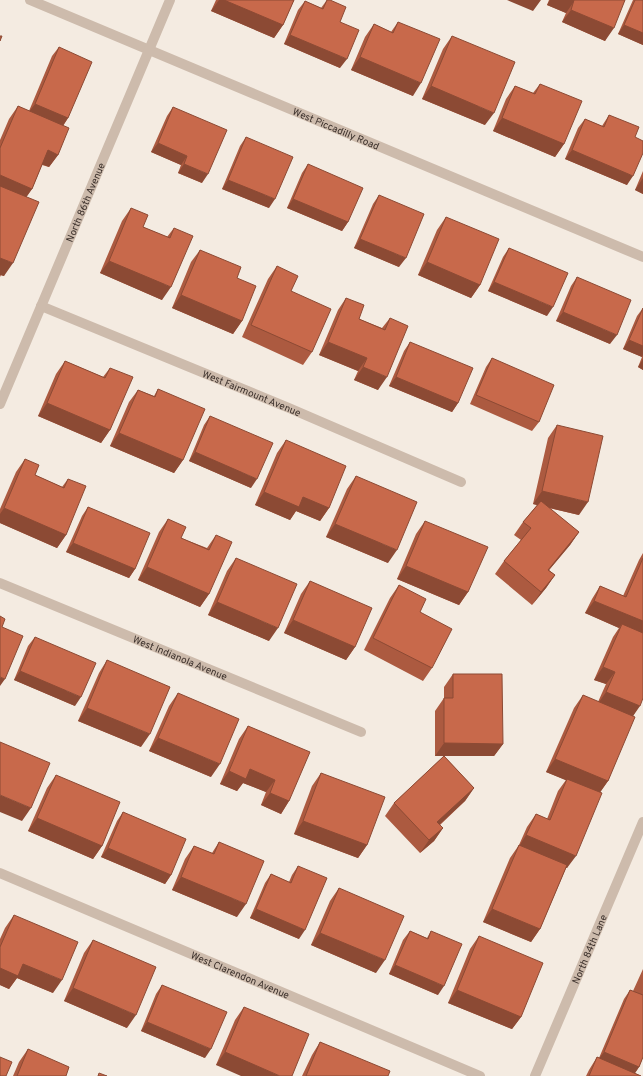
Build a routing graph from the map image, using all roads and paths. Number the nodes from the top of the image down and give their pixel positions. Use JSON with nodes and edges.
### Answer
{"nodes":[{"id":1,"x":30,"y":0,"type":"edge"},
{"id":2,"x":170,"y":0,"type":"edge"},
{"id":3,"x":149,"y":50,"type":"junction"},
{"id":4,"x":643,"y":257,"type":"edge"},
{"id":5,"x":41,"y":306,"type":"junction"},
{"id":6,"x":0,"y":404,"type":"edge"},
{"id":7,"x":461,"y":482,"type":"dead end"},
{"id":8,"x":0,"y":583,"type":"edge"},
{"id":9,"x":361,"y":732,"type":"dead end"},
{"id":10,"x":643,"y":822,"type":"edge"},
{"id":11,"x":0,"y":874,"type":"edge"},
{"id":12,"x":480,"y":1076,"type":"edge"},
{"id":13,"x":535,"y":1076,"type":"edge"}],
"edges":[{"from":1,"to":3,"type":"street","name":"West Piccadilly Road"},
{"from":2,"to":3,"type":"street","name":"North 86th Avenue"},
{"from":3,"to":4,"type":"street","name":"West Piccadilly Road"},
{"from":3,"to":5,"type":"street","name":"North 86th Avenue"},
{"from":5,"to":6,"type":"street","name":"North 86th Avenue"},
{"from":5,"to":7,"type":"street","name":"West Fairmount Avenue"},
{"from":8,"to":9,"type":"street","name":"West Indianola Avenue"},
{"from":10,"to":13,"type":"street","name":"North 84th Lane"},
{"from":11,"to":12,"type":"street","name":"West Clarendon Avenue"}]}
